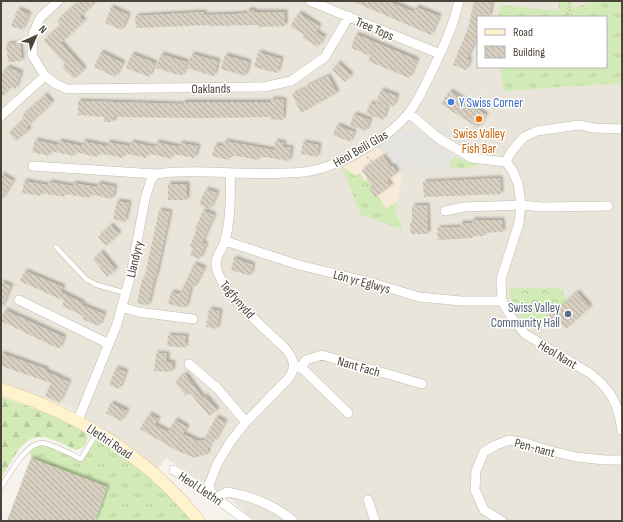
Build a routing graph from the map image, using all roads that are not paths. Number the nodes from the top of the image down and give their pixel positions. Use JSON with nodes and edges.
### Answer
{"nodes":[{"id":1,"x":58,"y":1,"type":"edge"},
{"id":2,"x":310,"y":1,"type":"edge"},
{"id":3,"x":460,"y":1,"type":"edge"},
{"id":4,"x":349,"y":16,"type":"junction"},
{"id":5,"x":440,"y":54,"type":"junction"},
{"id":6,"x":45,"y":76,"type":"junction"},
{"id":7,"x":409,"y":113,"type":"junction"},
{"id":8,"x":1,"y":116,"type":"edge"},
{"id":9,"x":622,"y":129,"type":"edge"},
{"id":10,"x":506,"y":162,"type":"junction"},
{"id":11,"x":33,"y":166,"type":"dead end"},
{"id":12,"x":230,"y":173,"type":"junction"},
{"id":13,"x":156,"y":174,"type":"junction"},
{"id":14,"x":521,"y":205,"type":"junction"},
{"id":15,"x":608,"y":206,"type":"dead end"},
{"id":16,"x":445,"y":211,"type":"dead end"},
{"id":17,"x":225,"y":241,"type":"junction"},
{"id":18,"x":56,"y":247,"type":"dead end"},
{"id":19,"x":126,"y":293,"type":"junction"},
{"id":20,"x":19,"y":300,"type":"dead end"},
{"id":21,"x":502,"y":301,"type":"junction"},
{"id":22,"x":122,"y":307,"type":"junction"},
{"id":23,"x":193,"y":318,"type":"dead end"},
{"id":24,"x":110,"y":344,"type":"junction"},
{"id":25,"x":189,"y":364,"type":"dead end"},
{"id":26,"x":297,"y":366,"type":"junction"},
{"id":27,"x":422,"y":384,"type":"dead end"},
{"id":28,"x":1,"y":389,"type":"edge"},
{"id":29,"x":348,"y":413,"type":"dead end"},
{"id":30,"x":78,"y":420,"type":"junction"},
{"id":31,"x":246,"y":422,"type":"junction"},
{"id":32,"x":622,"y":430,"type":"edge"},
{"id":33,"x":98,"y":432,"type":"junction"},
{"id":34,"x":622,"y":460,"type":"edge"},
{"id":35,"x":174,"y":470,"type":"dead end"},
{"id":36,"x":1,"y":487,"type":"edge"},
{"id":37,"x":215,"y":497,"type":"junction"},
{"id":38,"x":368,"y":500,"type":"dead end"},
{"id":39,"x":199,"y":521,"type":"edge"},
{"id":40,"x":247,"y":521,"type":"edge"},
{"id":41,"x":293,"y":521,"type":"edge"},
{"id":42,"x":375,"y":521,"type":"edge"},
{"id":43,"x":502,"y":521,"type":"edge"}],
"edges":[{"from":1,"to":6,"type":"street","name":"Oaklands"},
{"from":2,"to":4,"type":"street","name":"Tree Tops"},
{"from":3,"to":5,"type":"street","name":"Heol Beili Glas"},
{"from":4,"to":5,"type":"street","name":"Tree Tops"},
{"from":4,"to":6,"type":"street","name":"Oaklands"},
{"from":5,"to":7,"type":"street","name":"Heol Beili Glas"},
{"from":6,"to":8,"type":"street"},
{"from":7,"to":10,"type":"street"},
{"from":7,"to":12,"type":"street","name":"Heol Beili Glas"},
{"from":9,"to":10,"type":"street"},
{"from":10,"to":14,"type":"street","name":"Heol Nant"},
{"from":11,"to":13,"type":"street"},
{"from":12,"to":13,"type":"street"},
{"from":12,"to":17,"type":"street","name":"Tegfynydd"},
{"from":13,"to":19,"type":"street","name":"Llandyry"},
{"from":14,"to":15,"type":"street"},
{"from":14,"to":16,"type":"street"},
{"from":14,"to":21,"type":"street","name":"Heol Nant"},
{"from":17,"to":21,"type":"street","name":"Lôn yr Eglwys"},
{"from":17,"to":26,"type":"street","name":"Tegfynydd"},
{"from":18,"to":19,"type":"lane"},
{"from":19,"to":22,"type":"street","name":"Llandyry"},
{"from":20,"to":24,"type":"street"},
{"from":21,"to":32,"type":"street","name":"Heol Nant"},
{"from":22,"to":23,"type":"street"},
{"from":22,"to":24,"type":"street","name":"Llandyry"},
{"from":24,"to":30,"type":"street","name":"Llandyry"},
{"from":25,"to":31,"type":"street"},
{"from":26,"to":27,"type":"street","name":"Nant Fach"},
{"from":26,"to":29,"type":"street","name":"Tegfynydd"},
{"from":26,"to":31,"type":"street"},
{"from":28,"to":30,"type":"main road","name":"Llethri Road"},
{"from":30,"to":33,"type":"main road","name":"Llethri Road"},
{"from":31,"to":37,"type":"street"},
{"from":33,"to":36,"type":"lane"},
{"from":33,"to":39,"type":"main road","name":"Llethri Road"},
{"from":34,"to":43,"type":"street","name":"Pen-nant"},
{"from":35,"to":37,"type":"street","name":"Heol Llethri"},
{"from":37,"to":40,"type":"street","name":"Heol Llethri"},
{"from":37,"to":41,"type":"street"},
{"from":38,"to":42,"type":"street"}]}
